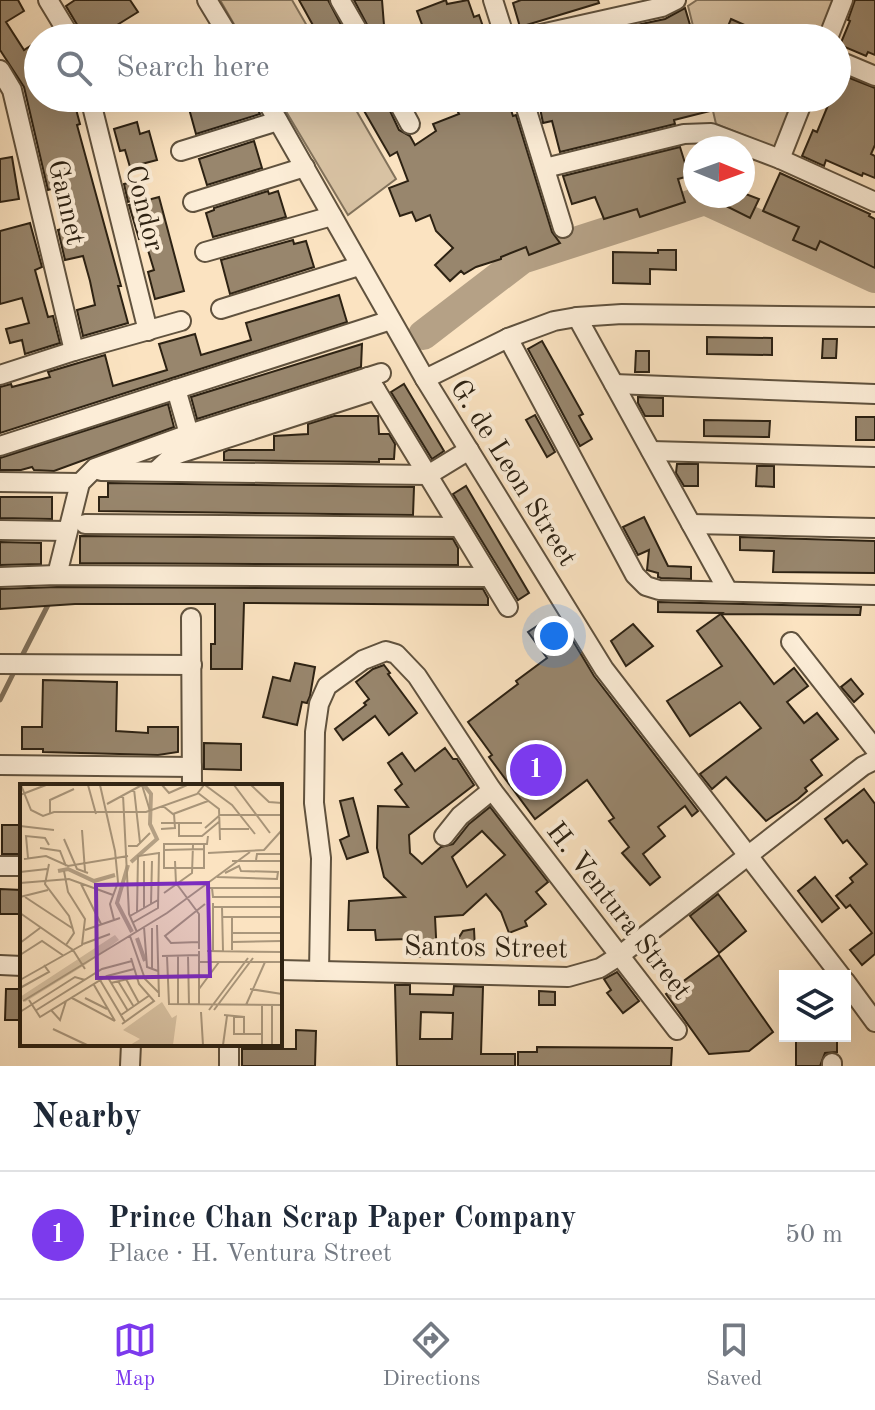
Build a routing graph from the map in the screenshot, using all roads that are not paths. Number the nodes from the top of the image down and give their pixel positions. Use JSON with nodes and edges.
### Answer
{"nodes":[{"id":1,"x":48,"y":0,"type":"edge"},
{"id":2,"x":207,"y":0,"type":"edge"},
{"id":3,"x":340,"y":0,"type":"edge"},
{"id":4,"x":493,"y":0,"type":"edge"},
{"id":5,"x":676,"y":0,"type":"edge"},
{"id":6,"x":843,"y":0,"type":"edge"},
{"id":7,"x":63,"y":24,"type":"edge"},
{"id":8,"x":222,"y":24,"type":"edge"},
{"id":9,"x":354,"y":24,"type":"edge"},
{"id":10,"x":501,"y":24,"type":"edge"},
{"id":11,"x":586,"y":24,"type":"edge"},
{"id":12,"x":834,"y":24,"type":"edge"},
{"id":13,"x":851,"y":66,"type":"edge"},
{"id":14,"x":0,"y":70,"type":"edge"},
{"id":15,"x":875,"y":76,"type":"edge"},
{"id":16,"x":6,"y":94,"type":"edge"},
{"id":17,"x":93,"y":112,"type":"edge"},
{"id":18,"x":273,"y":112,"type":"edge"},
{"id":19,"x":404,"y":112,"type":"edge"},
{"id":20,"x":527,"y":112,"type":"edge"},
{"id":21,"x":798,"y":112,"type":"edge"},
{"id":22,"x":278,"y":121,"type":"junction"},
{"id":23,"x":410,"y":124,"type":"dead end"},
{"id":24,"x":181,"y":151,"type":"dead end"},
{"id":25,"x":780,"y":159,"type":"junction"},
{"id":26,"x":305,"y":167,"type":"junction"},
{"id":27,"x":545,"y":168,"type":"junction"},
{"id":28,"x":193,"y":202,"type":"dead end"},
{"id":29,"x":875,"y":202,"type":"edge"},
{"id":30,"x":332,"y":216,"type":"junction"},
{"id":31,"x":563,"y":228,"type":"dead end"},
{"id":32,"x":205,"y":252,"type":"dead end"},
{"id":33,"x":359,"y":266,"type":"junction"},
{"id":34,"x":221,"y":309,"type":"dead end"},
{"id":35,"x":577,"y":317,"type":"junction"},
{"id":36,"x":875,"y":317,"type":"edge"},
{"id":37,"x":391,"y":320,"type":"junction"},
{"id":38,"x":181,"y":321,"type":"dead end"},
{"id":39,"x":148,"y":331,"type":"junction"},
{"id":40,"x":508,"y":338,"type":"junction"},
{"id":41,"x":74,"y":351,"type":"junction"},
{"id":42,"x":1,"y":370,"type":"edge"},
{"id":43,"x":425,"y":379,"type":"junction"},
{"id":44,"x":375,"y":380,"type":"junction"},
{"id":45,"x":614,"y":384,"type":"junction"},
{"id":46,"x":176,"y":389,"type":"junction"},
{"id":47,"x":875,"y":394,"type":"edge"},
{"id":48,"x":189,"y":434,"type":"junction"},
{"id":49,"x":0,"y":446,"type":"edge"},
{"id":50,"x":469,"y":450,"type":"junction"},
{"id":51,"x":651,"y":451,"type":"junction"},
{"id":52,"x":875,"y":457,"type":"edge"},
{"id":53,"x":95,"y":468,"type":"junction"},
{"id":54,"x":157,"y":470,"type":"junction"},
{"id":55,"x":428,"y":475,"type":"junction"},
{"id":56,"x":0,"y":482,"type":"edge"},
{"id":57,"x":80,"y":483,"type":"junction"},
{"id":58,"x":85,"y":524,"type":"dead end"},
{"id":59,"x":691,"y":524,"type":"junction"},
{"id":60,"x":459,"y":527,"type":"junction"},
{"id":61,"x":875,"y":528,"type":"edge"},
{"id":62,"x":0,"y":530,"type":"edge"},
{"id":63,"x":67,"y":531,"type":"junction"},
{"id":64,"x":57,"y":575,"type":"junction"},
{"id":65,"x":0,"y":577,"type":"edge"},
{"id":66,"x":489,"y":577,"type":"junction"},
{"id":67,"x":728,"y":591,"type":"junction"},
{"id":68,"x":875,"y":595,"type":"edge"},
{"id":69,"x":508,"y":607,"type":"dead end"},
{"id":70,"x":191,"y":618,"type":"dead end"},
{"id":71,"x":791,"y":642,"type":"dead end"},
{"id":72,"x":0,"y":664,"type":"edge"},
{"id":73,"x":192,"y":665,"type":"junction"},
{"id":74,"x":875,"y":749,"type":"edge"},
{"id":75,"x":875,"y":760,"type":"edge"},
{"id":76,"x":0,"y":765,"type":"edge"},
{"id":77,"x":192,"y":767,"type":"junction"},
{"id":78,"x":192,"y":784,"type":"edge"},
{"id":79,"x":492,"y":790,"type":"junction"},
{"id":80,"x":444,"y":836,"type":"dead end"},
{"id":81,"x":748,"y":857,"type":"junction"},
{"id":82,"x":619,"y":956,"type":"junction"},
{"id":83,"x":0,"y":965,"type":"edge"},
{"id":84,"x":20,"y":966,"type":"edge"},
{"id":85,"x":282,"y":970,"type":"edge"},
{"id":86,"x":836,"y":970,"type":"edge"},
{"id":87,"x":319,"y":971,"type":"junction"},
{"id":88,"x":851,"y":989,"type":"edge"},
{"id":89,"x":875,"y":1022,"type":"edge"},
{"id":90,"x":677,"y":1030,"type":"dead end"},
{"id":91,"x":131,"y":1046,"type":"edge"},
{"id":92,"x":130,"y":1066,"type":"edge"}],
"edges":[{"from":1,"to":7,"type":"street"},
{"from":2,"to":8,"type":"street"},
{"from":3,"to":9,"type":"street"},
{"from":4,"to":10,"type":"street"},
{"from":5,"to":11,"type":"street"},
{"from":6,"to":12,"type":"street"},
{"from":13,"to":15,"type":"street"},
{"from":14,"to":16,"type":"street","name":"Gannet"},
{"from":16,"to":41,"type":"street","name":"Gannet"},
{"from":17,"to":39,"type":"street","name":"Condor"},
{"from":18,"to":22,"type":"street","name":"G. de Leon Street"},
{"from":19,"to":23,"type":"street"},
{"from":20,"to":27,"type":"street"},
{"from":21,"to":25,"type":"street"},
{"from":22,"to":24,"type":"street"},
{"from":22,"to":26,"type":"street","name":"G. de Leon Street"},
{"from":25,"to":27,"type":"street"},
{"from":25,"to":29,"type":"street"},
{"from":26,"to":28,"type":"street"},
{"from":26,"to":30,"type":"street","name":"G. de Leon Street"},
{"from":27,"to":31,"type":"street"},
{"from":30,"to":32,"type":"street"},
{"from":30,"to":33,"type":"street","name":"G. de Leon Street"},
{"from":33,"to":34,"type":"street"},
{"from":33,"to":37,"type":"street","name":"G. de Leon Street"},
{"from":35,"to":36,"type":"street"},
{"from":35,"to":40,"type":"street"},
{"from":35,"to":45,"type":"street"},
{"from":37,"to":43,"type":"street","name":"G. de Leon Street"},
{"from":37,"to":46,"type":"street"},
{"from":38,"to":39,"type":"street"},
{"from":39,"to":41,"type":"street"},
{"from":40,"to":43,"type":"street"},
{"from":40,"to":67,"type":"street"},
{"from":41,"to":42,"type":"street"},
{"from":43,"to":50,"type":"street","name":"G. de Leon Street"},
{"from":44,"to":48,"type":"street"},
{"from":44,"to":54,"type":"street"},
{"from":44,"to":55,"type":"street"},
{"from":45,"to":47,"type":"street"},
{"from":45,"to":51,"type":"street"},
{"from":46,"to":48,"type":"street"},
{"from":46,"to":49,"type":"street"},
{"from":48,"to":53,"type":"street"},
{"from":50,"to":55,"type":"street"},
{"from":50,"to":81,"type":"street","name":"G. de Leon Street"},
{"from":51,"to":52,"type":"street"},
{"from":51,"to":59,"type":"street"},
{"from":53,"to":54,"type":"street"},
{"from":53,"to":57,"type":"street"},
{"from":54,"to":55,"type":"street"},
{"from":55,"to":60,"type":"street"},
{"from":56,"to":57,"type":"street"},
{"from":57,"to":63,"type":"street"},
{"from":58,"to":60,"type":"street"},
{"from":59,"to":61,"type":"street"},
{"from":59,"to":67,"type":"street"},
{"from":60,"to":66,"type":"street"},
{"from":62,"to":63,"type":"street"},
{"from":63,"to":64,"type":"street"},
{"from":64,"to":65,"type":"street"},
{"from":64,"to":66,"type":"street"},
{"from":66,"to":69,"type":"street"},
{"from":67,"to":68,"type":"street"},
{"from":70,"to":73,"type":"street"},
{"from":71,"to":74,"type":"street"},
{"from":72,"to":73,"type":"street"},
{"from":73,"to":77,"type":"street"},
{"from":75,"to":81,"type":"street","name":"Santos Street"},
{"from":76,"to":77,"type":"street"},
{"from":77,"to":78,"type":"street"},
{"from":79,"to":80,"type":"street"},
{"from":79,"to":82,"type":"street","name":"H. Ventura Street"},
{"from":79,"to":87,"type":"street","name":"H. Ventura Street"},
{"from":81,"to":82,"type":"street","name":"Santos Street"},
{"from":81,"to":86,"type":"street","name":"G. de Leon Street"},
{"from":82,"to":87,"type":"street","name":"Santos Street"},
{"from":82,"to":90,"type":"street","name":"H. Ventura Street"},
{"from":83,"to":84,"type":"street"},
{"from":85,"to":87,"type":"street","name":"Santos Street"},
{"from":88,"to":89,"type":"street"},
{"from":91,"to":92,"type":"street"}]}
